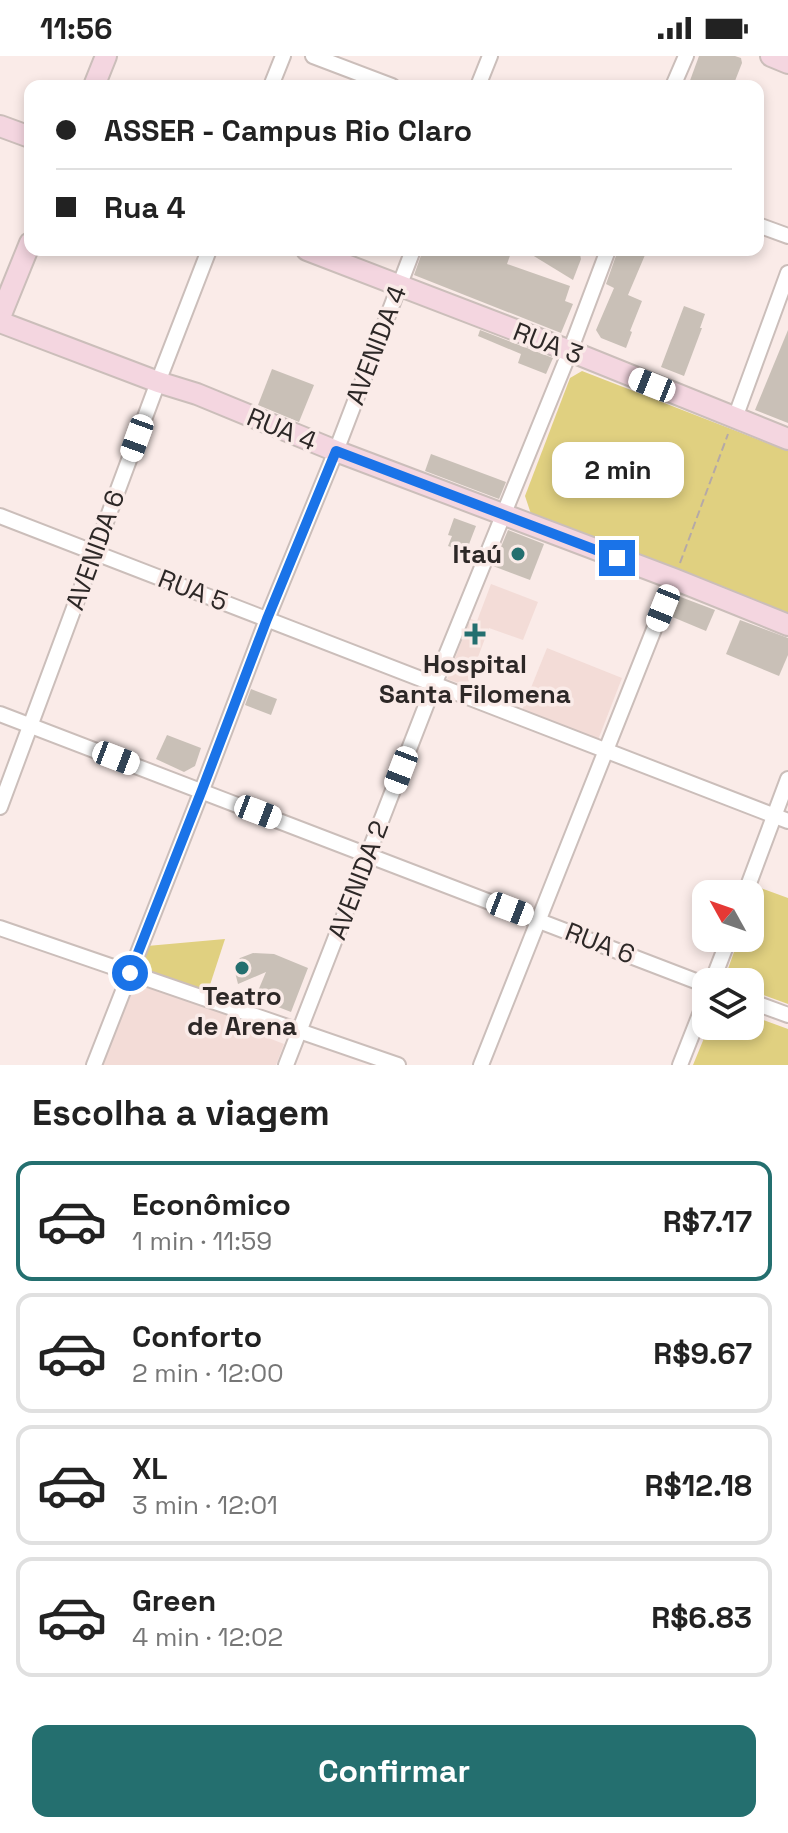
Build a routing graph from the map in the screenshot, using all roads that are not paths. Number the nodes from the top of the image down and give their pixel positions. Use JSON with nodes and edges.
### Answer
{"nodes":[{"id":1,"x":106,"y":56,"type":"edge"},
{"id":2,"x":283,"y":56,"type":"edge"},
{"id":3,"x":313,"y":56,"type":"edge"},
{"id":4,"x":490,"y":56,"type":"edge"},
{"id":5,"x":686,"y":56,"type":"edge"},
{"id":6,"x":771,"y":56,"type":"edge"},
{"id":7,"x":788,"y":63,"type":"edge"},
{"id":8,"x":96,"y":80,"type":"edge"},
{"id":9,"x":273,"y":80,"type":"edge"},
{"id":10,"x":376,"y":80,"type":"edge"},
{"id":11,"x":480,"y":80,"type":"edge"},
{"id":12,"x":676,"y":80,"type":"edge"},
{"id":13,"x":0,"y":126,"type":"edge"},
{"id":14,"x":24,"y":135,"type":"edge"},
{"id":15,"x":764,"y":227,"type":"edge"},
{"id":16,"x":788,"y":236,"type":"edge"},
{"id":17,"x":25,"y":256,"type":"edge"},
{"id":18,"x":207,"y":256,"type":"edge"},
{"id":19,"x":322,"y":256,"type":"edge"},
{"id":20,"x":410,"y":256,"type":"edge"},
{"id":21,"x":606,"y":256,"type":"edge"},
{"id":22,"x":788,"y":273,"type":"edge"},
{"id":23,"x":398,"y":286,"type":"junction"},
{"id":24,"x":0,"y":319,"type":"edge"},
{"id":25,"x":570,"y":351,"type":"junction"},
{"id":26,"x":158,"y":382,"type":"junction"},
{"id":27,"x":735,"y":418,"type":"junction"},
{"id":28,"x":788,"y":439,"type":"edge"},
{"id":29,"x":336,"y":451,"type":"junction"},
{"id":30,"x":0,"y":516,"type":"edge"},
{"id":31,"x":504,"y":516,"type":"junction"},
{"id":32,"x":94,"y":552,"type":"junction"},
{"id":33,"x":674,"y":579,"type":"junction"},
{"id":34,"x":267,"y":619,"type":"junction"},
{"id":35,"x":788,"y":625,"type":"edge"},
{"id":36,"x":434,"y":685,"type":"junction"},
{"id":37,"x":0,"y":714,"type":"edge"},
{"id":38,"x":30,"y":726,"type":"junction"},
{"id":39,"x":606,"y":750,"type":"junction"},
{"id":40,"x":788,"y":779,"type":"edge"},
{"id":41,"x":202,"y":790,"type":"junction"},
{"id":42,"x":0,"y":807,"type":"edge"},
{"id":43,"x":781,"y":818,"type":"edge"},
{"id":44,"x":368,"y":855,"type":"junction"},
{"id":45,"x":752,"y":880,"type":"edge"},
{"id":46,"x":538,"y":919,"type":"junction"},
{"id":47,"x":0,"y":928,"type":"edge"},
{"id":48,"x":130,"y":973,"type":"junction"},
{"id":49,"x":692,"y":980,"type":"edge"},
{"id":50,"x":764,"y":1006,"type":"edge"},
{"id":51,"x":788,"y":1015,"type":"edge"},
{"id":52,"x":300,"y":1031,"type":"junction"},
{"id":53,"x":692,"y":1035,"type":"edge"},
{"id":54,"x":94,"y":1065,"type":"edge"},
{"id":55,"x":286,"y":1065,"type":"edge"},
{"id":56,"x":398,"y":1065,"type":"edge"},
{"id":57,"x":481,"y":1065,"type":"edge"},
{"id":58,"x":680,"y":1065,"type":"edge"}],
"edges":[{"from":1,"to":8,"type":"main road"},
{"from":2,"to":9,"type":"street"},
{"from":3,"to":10,"type":"street"},
{"from":4,"to":11,"type":"street"},
{"from":5,"to":12,"type":"street"},
{"from":6,"to":7,"type":"main road"},
{"from":13,"to":14,"type":"main road"},
{"from":15,"to":16,"type":"street"},
{"from":17,"to":24,"type":"main road"},
{"from":18,"to":26,"type":"street","name":"AVENIDA 6"},
{"from":19,"to":23,"type":"main road","name":"RUA 3"},
{"from":20,"to":23,"type":"street","name":"AVENIDA 4"},
{"from":21,"to":25,"type":"street","name":"AVENIDA 2"},
{"from":22,"to":27,"type":"street"},
{"from":23,"to":25,"type":"main road","name":"RUA 3"},
{"from":23,"to":29,"type":"street","name":"AVENIDA 4"},
{"from":24,"to":26,"type":"main road","name":"RUA 4"},
{"from":25,"to":27,"type":"main road","name":"RUA 3"},
{"from":25,"to":31,"type":"street","name":"AVENIDA 2"},
{"from":26,"to":29,"type":"main road","name":"RUA 4"},
{"from":26,"to":32,"type":"street","name":"AVENIDA 6"},
{"from":27,"to":28,"type":"main road","name":"RUA 3"},
{"from":29,"to":31,"type":"main road","name":"RUA 4"},
{"from":29,"to":34,"type":"street","name":"AVENIDA 4"},
{"from":30,"to":32,"type":"street","name":"RUA 5"},
{"from":31,"to":33,"type":"main road","name":"RUA 4"},
{"from":31,"to":36,"type":"street","name":"AVENIDA 2"},
{"from":32,"to":34,"type":"street","name":"RUA 5"},
{"from":32,"to":38,"type":"street","name":"AVENIDA 6"},
{"from":33,"to":35,"type":"main road","name":"RUA 4"},
{"from":33,"to":39,"type":"street"},
{"from":34,"to":36,"type":"street","name":"RUA 5"},
{"from":34,"to":41,"type":"street","name":"AVENIDA 4"},
{"from":36,"to":39,"type":"street","name":"RUA 5"},
{"from":36,"to":44,"type":"street","name":"AVENIDA 2"},
{"from":37,"to":38,"type":"street","name":"RUA 6"},
{"from":38,"to":41,"type":"street","name":"RUA 6"},
{"from":38,"to":42,"type":"street","name":"AVENIDA 6"},
{"from":39,"to":43,"type":"street","name":"RUA 5"},
{"from":39,"to":46,"type":"street"},
{"from":40,"to":43,"type":"street"},
{"from":41,"to":44,"type":"street","name":"RUA 6"},
{"from":41,"to":48,"type":"street","name":"AVENIDA 4"},
{"from":43,"to":45,"type":"street"},
{"from":44,"to":46,"type":"street","name":"RUA 6"},
{"from":44,"to":52,"type":"street","name":"AVENIDA 2"},
{"from":46,"to":49,"type":"street","name":"RUA 6"},
{"from":46,"to":57,"type":"street"},
{"from":47,"to":48,"type":"street"},
{"from":48,"to":52,"type":"street"},
{"from":48,"to":54,"type":"street","name":"AVENIDA 4"},
{"from":50,"to":51,"type":"street"},
{"from":52,"to":55,"type":"street","name":"AVENIDA 2"},
{"from":52,"to":56,"type":"street"},
{"from":53,"to":58,"type":"street"}]}
